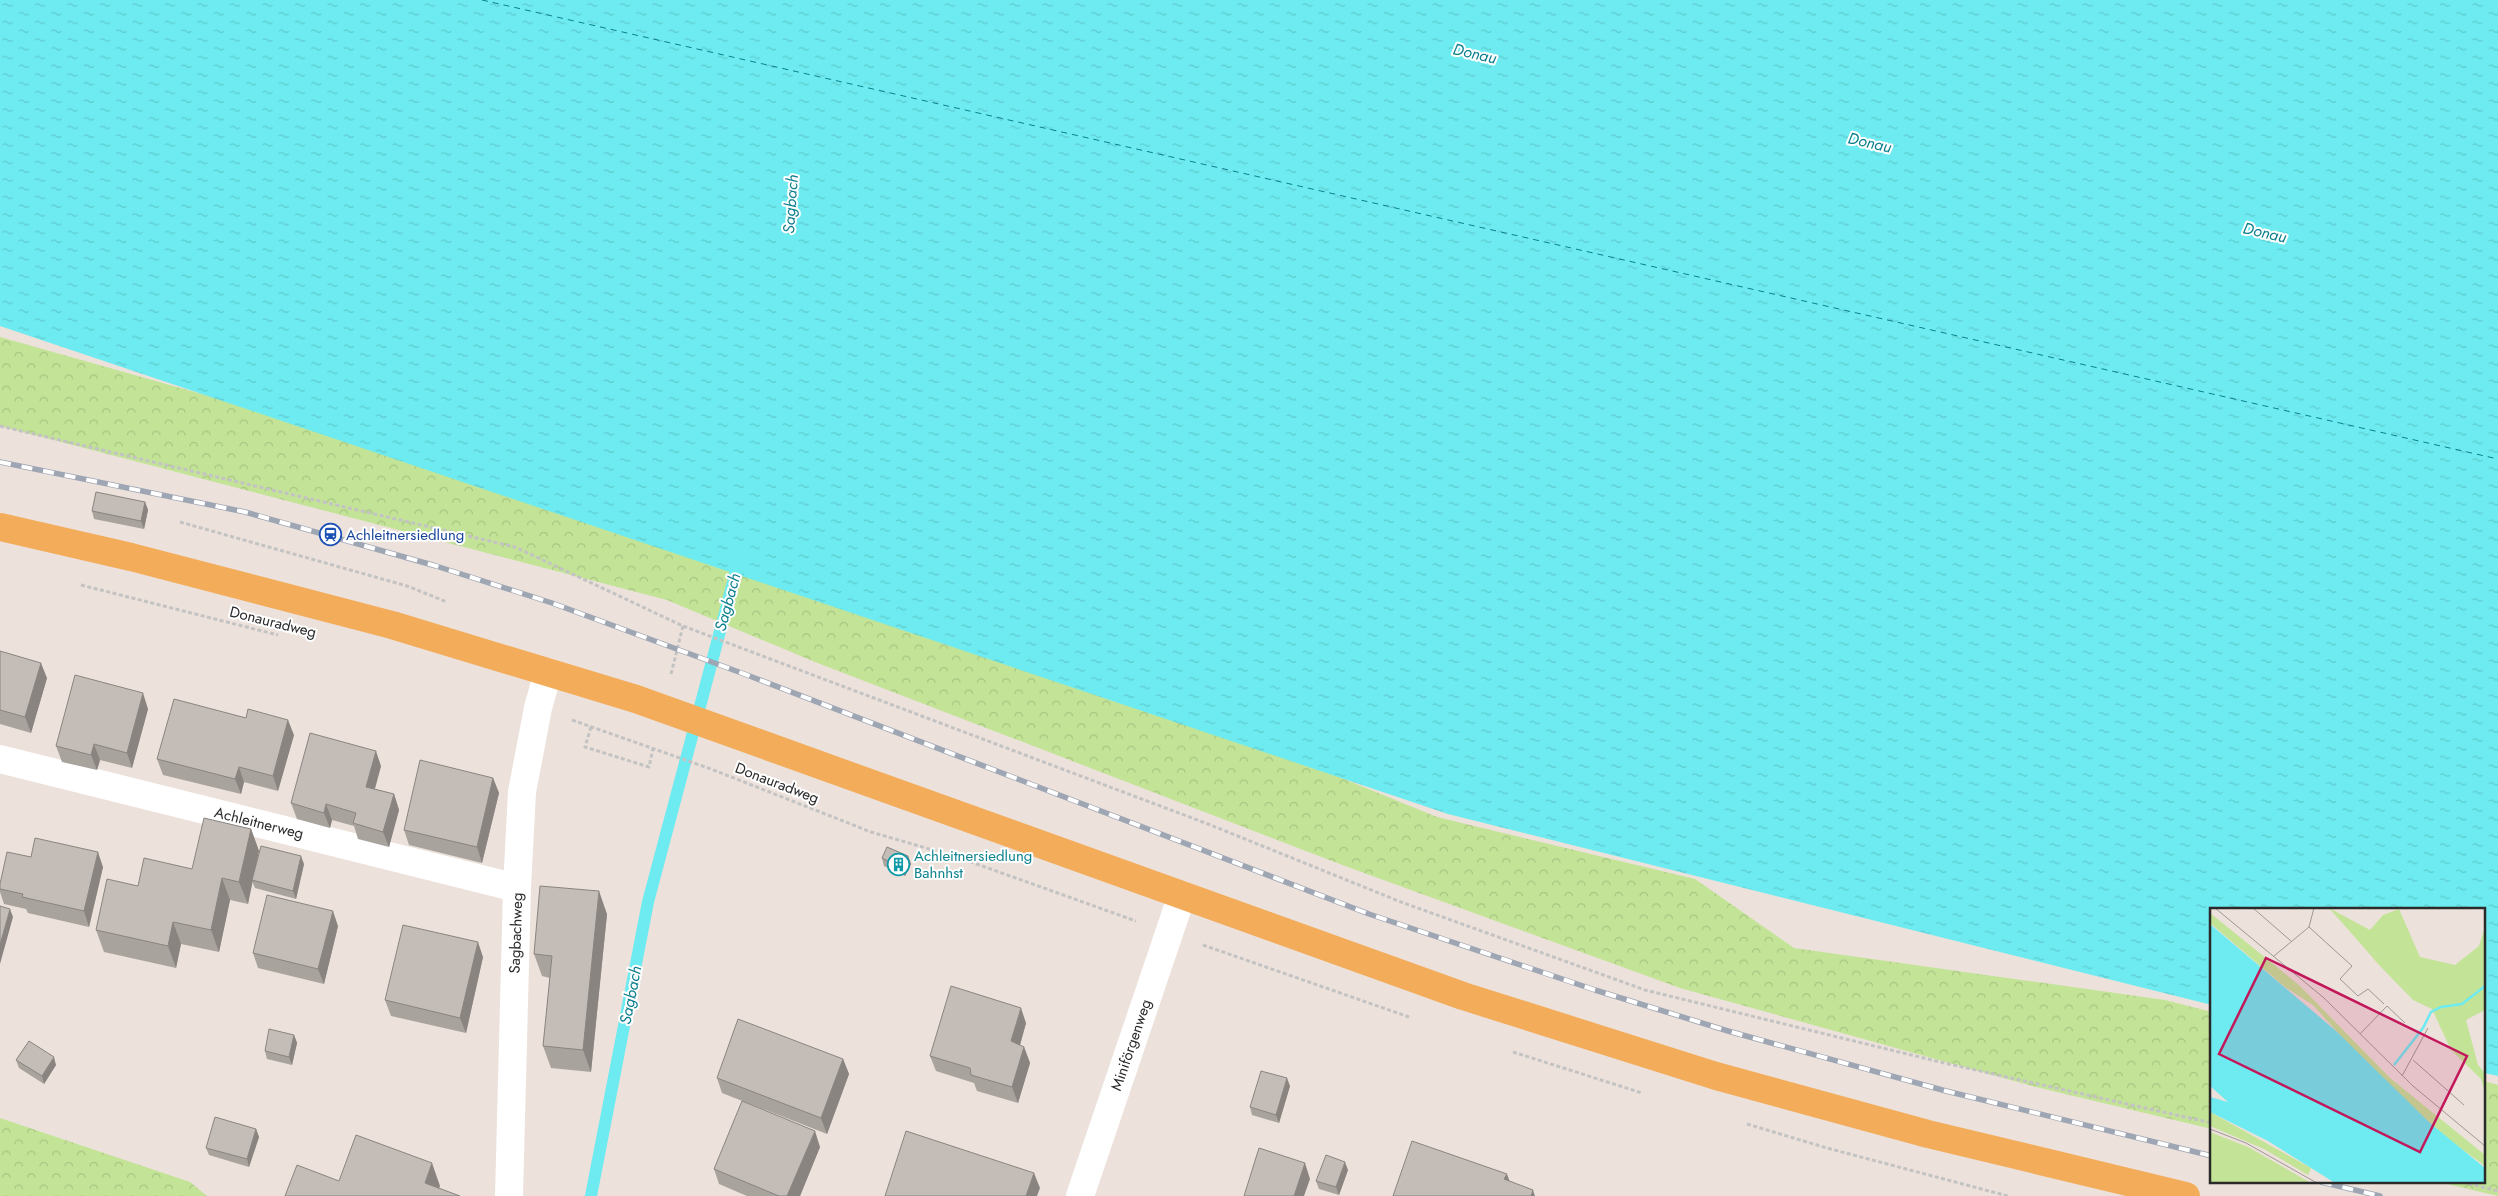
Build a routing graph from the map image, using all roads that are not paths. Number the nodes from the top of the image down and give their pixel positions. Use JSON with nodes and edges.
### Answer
{"nodes":[{"id":1,"x":0,"y":527,"type":"edge"},
{"id":2,"x":548,"y":672,"type":"junction"},
{"id":3,"x":0,"y":759,"type":"edge"},
{"id":4,"x":517,"y":888,"type":"junction"},
{"id":5,"x":1182,"y":895,"type":"junction"},
{"id":6,"x":509,"y":1196,"type":"edge"},
{"id":7,"x":1080,"y":1196,"type":"edge"},
{"id":8,"x":2186,"y":1196,"type":"edge"}],
"edges":[{"from":1,"to":2,"type":"main road"},
{"from":2,"to":4,"type":"street","name":"Sagbachweg"},
{"from":2,"to":5,"type":"main road"},
{"from":3,"to":4,"type":"street","name":"Achleitnerweg"},
{"from":4,"to":6,"type":"street","name":"Sagbachweg"},
{"from":5,"to":7,"type":"street","name":"Miniförgenweg"},
{"from":5,"to":8,"type":"main road"}]}
